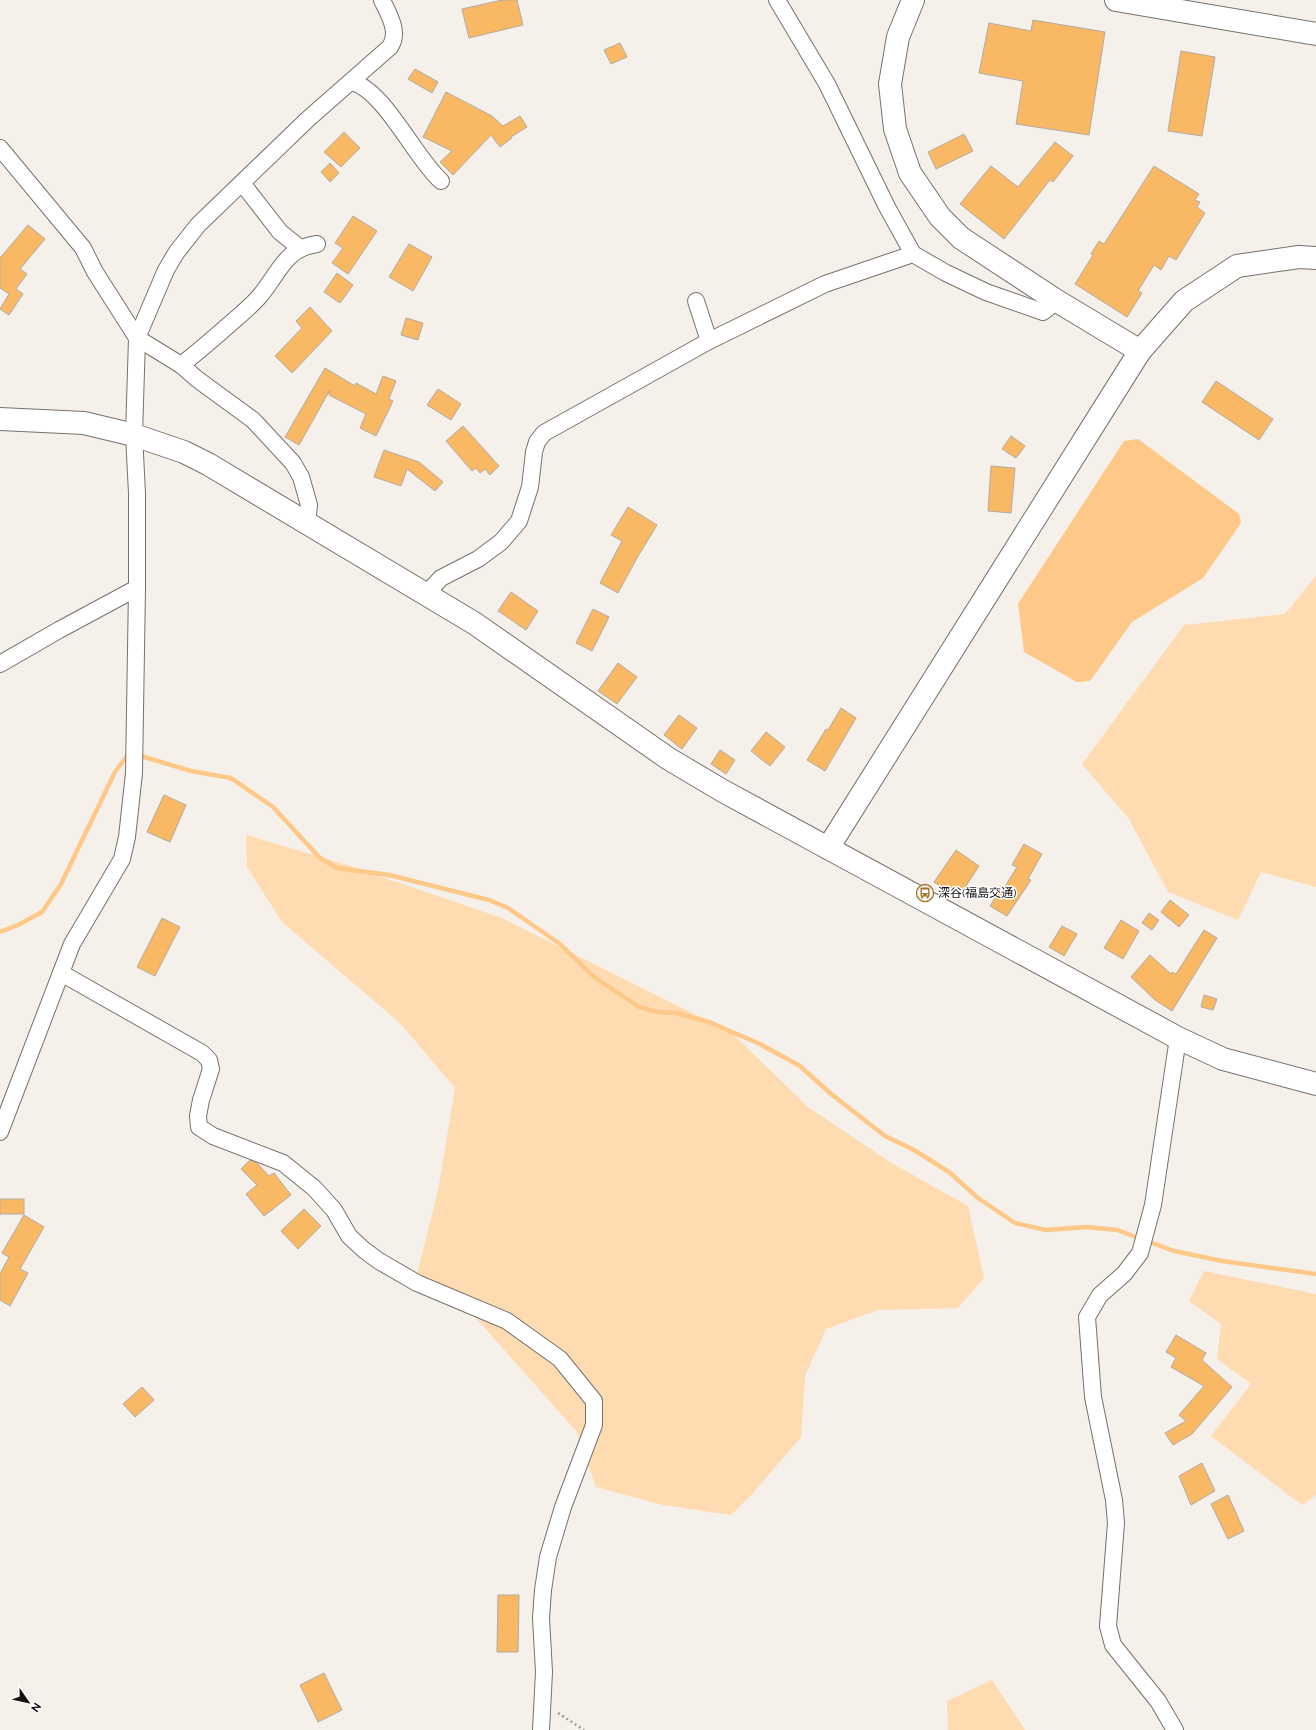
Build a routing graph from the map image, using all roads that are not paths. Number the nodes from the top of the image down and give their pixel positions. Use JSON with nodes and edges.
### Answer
{"nodes":[{"id":1,"x":382,"y":0,"type":"edge"},
{"id":2,"x":778,"y":0,"type":"edge"},
{"id":3,"x":913,"y":0,"type":"edge"},
{"id":4,"x":1116,"y":0,"type":"edge"},
{"id":5,"x":1316,"y":34,"type":"edge"},
{"id":6,"x":352,"y":82,"type":"junction"},
{"id":7,"x":0,"y":148,"type":"edge"},
{"id":8,"x":441,"y":181,"type":"dead end"},
{"id":9,"x":242,"y":183,"type":"junction"},
{"id":10,"x":317,"y":244,"type":"dead end"},
{"id":11,"x":300,"y":248,"type":"junction"},
{"id":12,"x":913,"y":254,"type":"junction"},
{"id":13,"x":1316,"y":258,"type":"edge"},
{"id":14,"x":1057,"y":300,"type":"junction"},
{"id":15,"x":696,"y":301,"type":"dead end"},
{"id":16,"x":137,"y":338,"type":"junction"},
{"id":17,"x":708,"y":341,"type":"junction"},
{"id":18,"x":1140,"y":351,"type":"junction"},
{"id":19,"x":181,"y":365,"type":"junction"},
{"id":20,"x":0,"y":419,"type":"edge"},
{"id":21,"x":134,"y":435,"type":"junction"},
{"id":22,"x":307,"y":523,"type":"junction"},
{"id":23,"x":137,"y":588,"type":"junction"},
{"id":24,"x":426,"y":594,"type":"junction"},
{"id":25,"x":0,"y":664,"type":"edge"},
{"id":26,"x":828,"y":848,"type":"junction"},
{"id":27,"x":61,"y":973,"type":"junction"},
{"id":28,"x":1178,"y":1038,"type":"junction"},
{"id":29,"x":1316,"y":1084,"type":"edge"},
{"id":30,"x":0,"y":1132,"type":"edge"},
{"id":31,"x":541,"y":1730,"type":"edge"},
{"id":32,"x":1175,"y":1730,"type":"edge"}],
"edges":[{"from":1,"to":6,"type":"street"},
{"from":2,"to":12,"type":"street"},
{"from":3,"to":14,"type":"street"},
{"from":4,"to":5,"type":"street"},
{"from":6,"to":8,"type":"street"},
{"from":6,"to":9,"type":"street"},
{"from":7,"to":16,"type":"street"},
{"from":9,"to":11,"type":"street"},
{"from":9,"to":16,"type":"street"},
{"from":10,"to":11,"type":"street"},
{"from":11,"to":19,"type":"street"},
{"from":12,"to":14,"type":"street"},
{"from":12,"to":17,"type":"street"},
{"from":13,"to":18,"type":"street"},
{"from":14,"to":18,"type":"street"},
{"from":15,"to":17,"type":"street"},
{"from":16,"to":19,"type":"street"},
{"from":16,"to":21,"type":"street"},
{"from":17,"to":24,"type":"street"},
{"from":18,"to":26,"type":"street"},
{"from":19,"to":22,"type":"street"},
{"from":20,"to":21,"type":"street"},
{"from":21,"to":22,"type":"street"},
{"from":21,"to":23,"type":"street"},
{"from":22,"to":24,"type":"street"},
{"from":23,"to":25,"type":"street"},
{"from":23,"to":27,"type":"street"},
{"from":24,"to":26,"type":"street"},
{"from":26,"to":28,"type":"street"},
{"from":27,"to":30,"type":"street"},
{"from":27,"to":31,"type":"street"},
{"from":28,"to":29,"type":"street"},
{"from":28,"to":32,"type":"street"}]}
